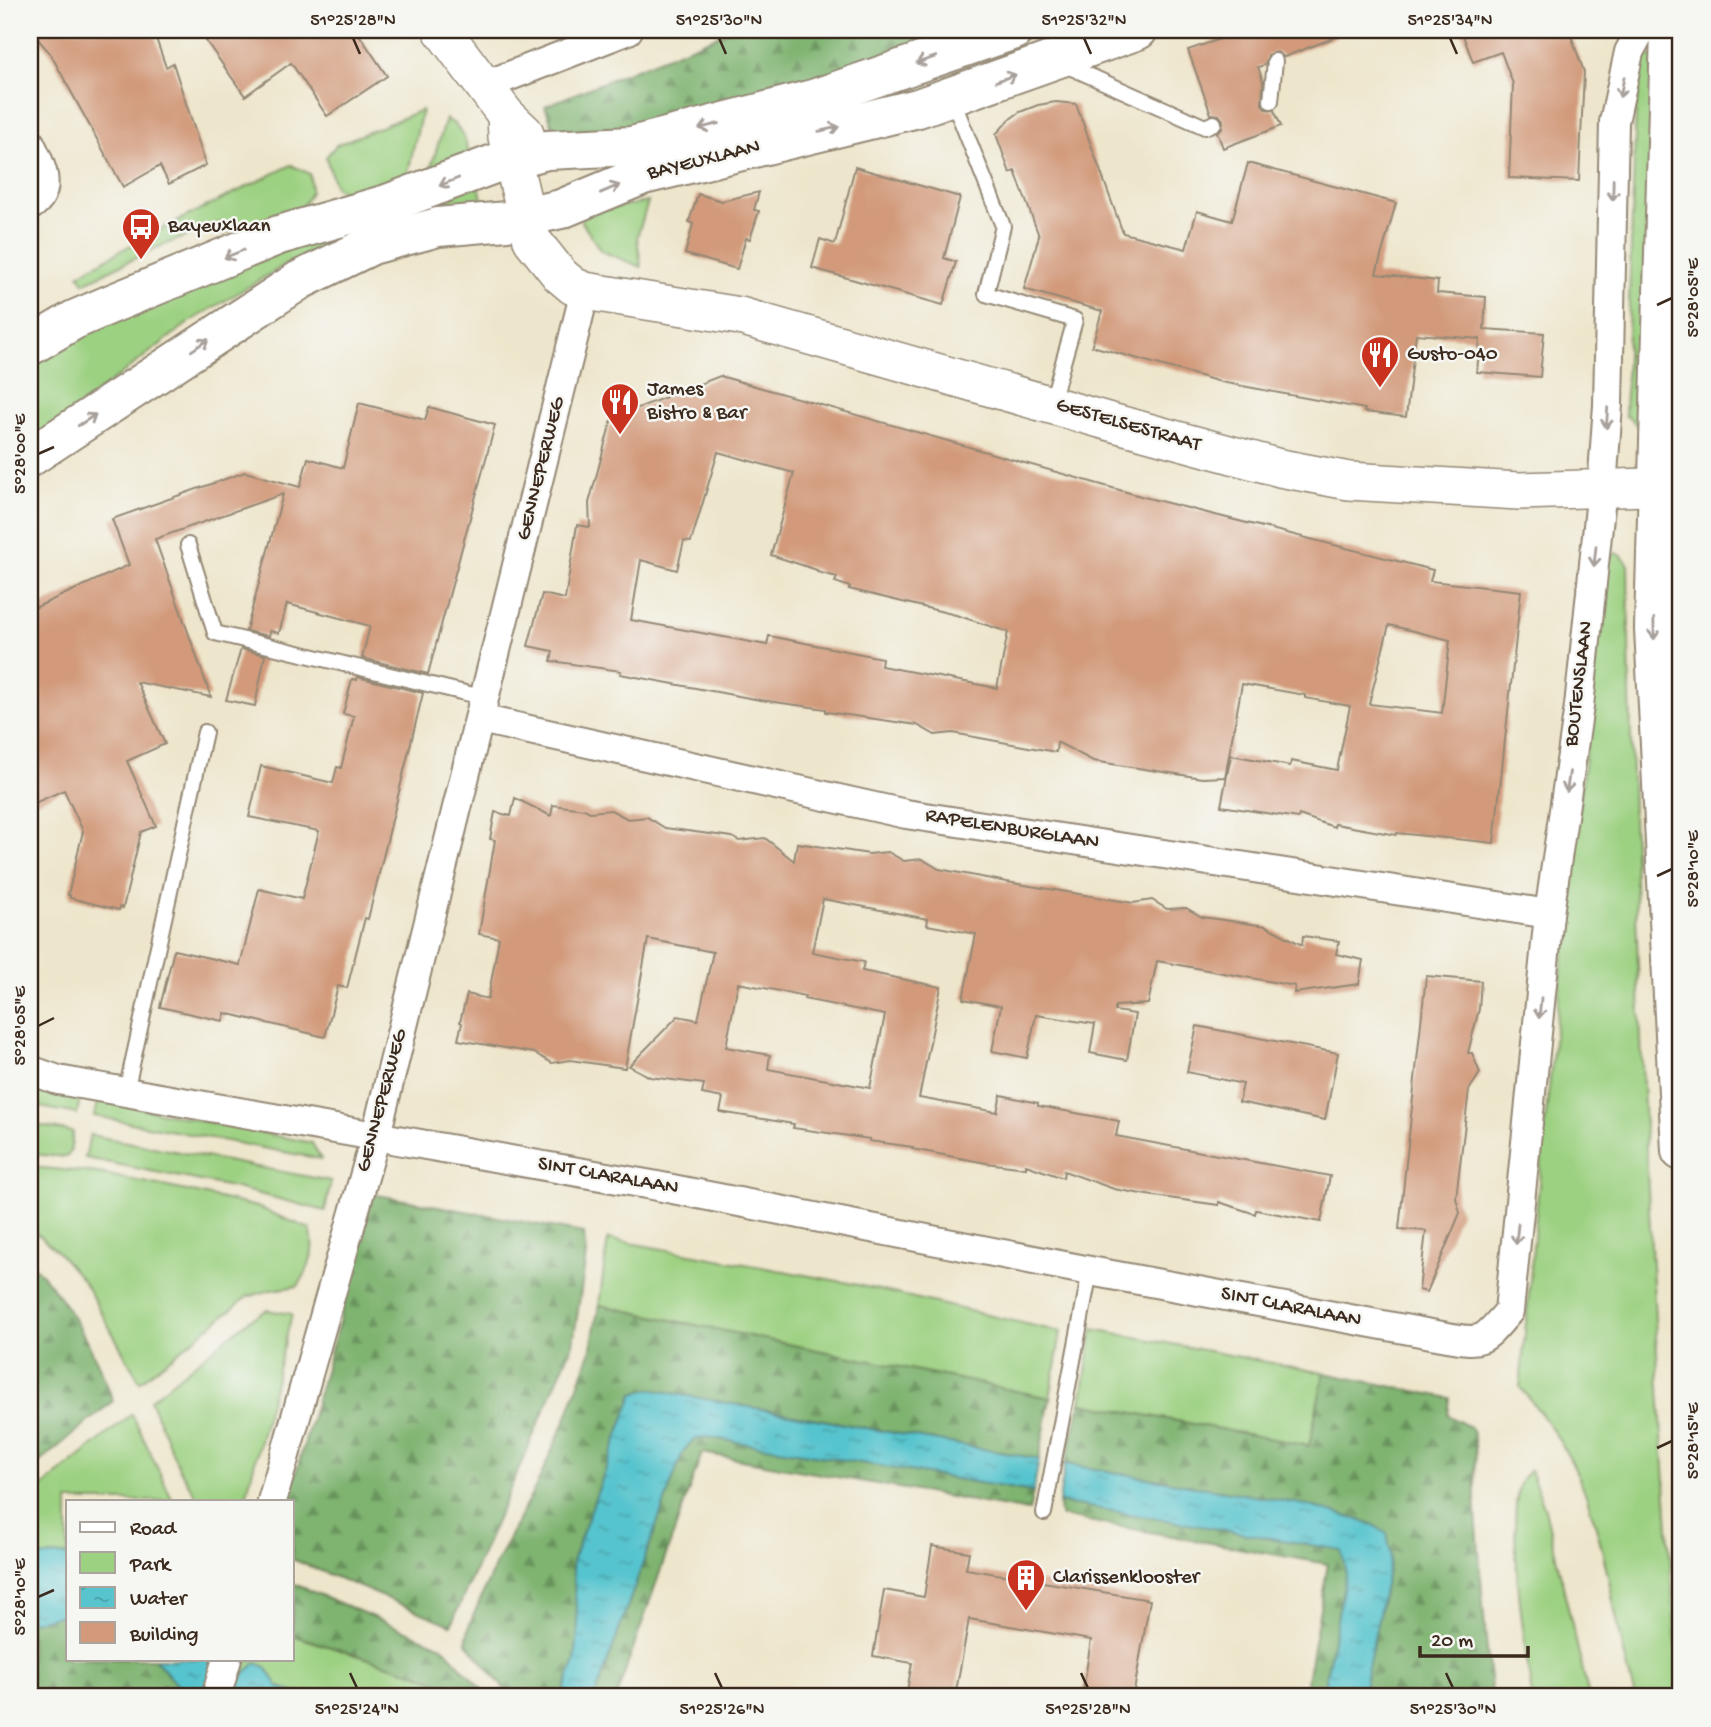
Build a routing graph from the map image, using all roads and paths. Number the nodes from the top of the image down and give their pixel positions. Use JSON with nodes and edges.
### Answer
{"nodes":[{"id":1,"x":442,"y":30,"type":"edge"},
{"id":2,"x":628,"y":30,"type":"edge"},
{"id":3,"x":1014,"y":30,"type":"edge"},
{"id":4,"x":1138,"y":30,"type":"edge"},
{"id":5,"x":1641,"y":30,"type":"edge"},
{"id":6,"x":1670,"y":30,"type":"edge"},
{"id":7,"x":1055,"y":61,"type":"junction"},
{"id":8,"x":1275,"y":61,"type":"dead end"},
{"id":9,"x":484,"y":86,"type":"junction"},
{"id":10,"x":952,"y":96,"type":"junction"},
{"id":11,"x":1271,"y":101,"type":"dead end"},
{"id":12,"x":1214,"y":123,"type":"dead end"},
{"id":13,"x":30,"y":143,"type":"edge"},
{"id":14,"x":522,"y":156,"type":"junction"},
{"id":15,"x":30,"y":206,"type":"edge"},
{"id":16,"x":536,"y":216,"type":"junction"},
{"id":17,"x":585,"y":291,"type":"junction"},
{"id":18,"x":30,"y":346,"type":"edge"},
{"id":19,"x":1051,"y":405,"type":"junction"},
{"id":20,"x":30,"y":457,"type":"edge"},
{"id":21,"x":1670,"y":487,"type":"edge"},
{"id":22,"x":1602,"y":488,"type":"junction"},
{"id":23,"x":188,"y":545,"type":"dead end"},
{"id":24,"x":483,"y":708,"type":"junction"},
{"id":25,"x":205,"y":732,"type":"dead end"},
{"id":26,"x":1549,"y":914,"type":"junction"},
{"id":27,"x":30,"y":1070,"type":"edge"},
{"id":28,"x":126,"y":1092,"type":"junction"},
{"id":29,"x":376,"y":1135,"type":"junction"},
{"id":30,"x":1681,"y":1151,"type":"edge"},
{"id":31,"x":1090,"y":1270,"type":"junction"},
{"id":32,"x":1490,"y":1333,"type":"joint"},
{"id":33,"x":272,"y":1500,"type":"edge"},
{"id":34,"x":1044,"y":1513,"type":"dead end"},
{"id":35,"x":227,"y":1660,"type":"edge"},
{"id":36,"x":216,"y":1697,"type":"edge"}],
"edges":[{"from":1,"to":9,"type":"street"},
{"from":2,"to":9,"type":"street"},
{"from":3,"to":14,"type":"main road","name":"BAYEUXLAAN","one_way":true},
{"from":4,"to":7,"type":"main road","name":"BAYEUXLAAN"},
{"from":5,"to":22,"type":"street","name":"BOUTENSLAAN","one_way":true},
{"from":6,"to":21,"type":"main road"},
{"from":10,"to":7,"type":"main road","name":"BAYEUXLAAN","one_way":true},
{"from":7,"to":12,"type":"lane"},
{"from":8,"to":11,"type":"lane"},
{"from":9,"to":14,"type":"street"},
{"from":16,"to":10,"type":"main road","name":"BAYEUXLAAN","one_way":true},
{"from":10,"to":19,"type":"lane"},
{"from":13,"to":15,"type":"street"},
{"from":14,"to":16,"type":"street"},
{"from":14,"to":18,"type":"main road","name":"BAYEUXLAAN","one_way":true},
{"from":16,"to":17,"type":"street"},
{"from":20,"to":16,"type":"main road","name":"BAYEUXLAAN","one_way":true},
{"from":17,"to":19,"type":"street","name":"GESTELSESTRAAT"},
{"from":17,"to":24,"type":"street","name":"GENNEPERWEG"},
{"from":19,"to":22,"type":"street","name":"GESTELSESTRAAT"},
{"from":21,"to":22,"type":"street","name":"GESTELSESTRAAT"},
{"from":21,"to":30,"type":"main road","one_way":true},
{"from":22,"to":26,"type":"street","name":"BOUTENSLAAN","one_way":true},
{"from":23,"to":24,"type":"lane"},
{"from":24,"to":26,"type":"street","name":"RAPELENBURGLAAN"},
{"from":24,"to":29,"type":"street","name":"GENNEPERWEG"},
{"from":25,"to":28,"type":"lane"},
{"from":26,"to":32,"type":"street","name":"BOUTENSLAAN","one_way":true},
{"from":27,"to":28,"type":"street","name":"SINT CLARALAAN"},
{"from":28,"to":29,"type":"street","name":"SINT CLARALAAN"},
{"from":29,"to":31,"type":"street","name":"SINT CLARALAAN"},
{"from":29,"to":33,"type":"street","name":"GENNEPERWEG"},
{"from":31,"to":32,"type":"street","name":"SINT CLARALAAN"},
{"from":31,"to":34,"type":"lane"},
{"from":35,"to":36,"type":"street"}]}
